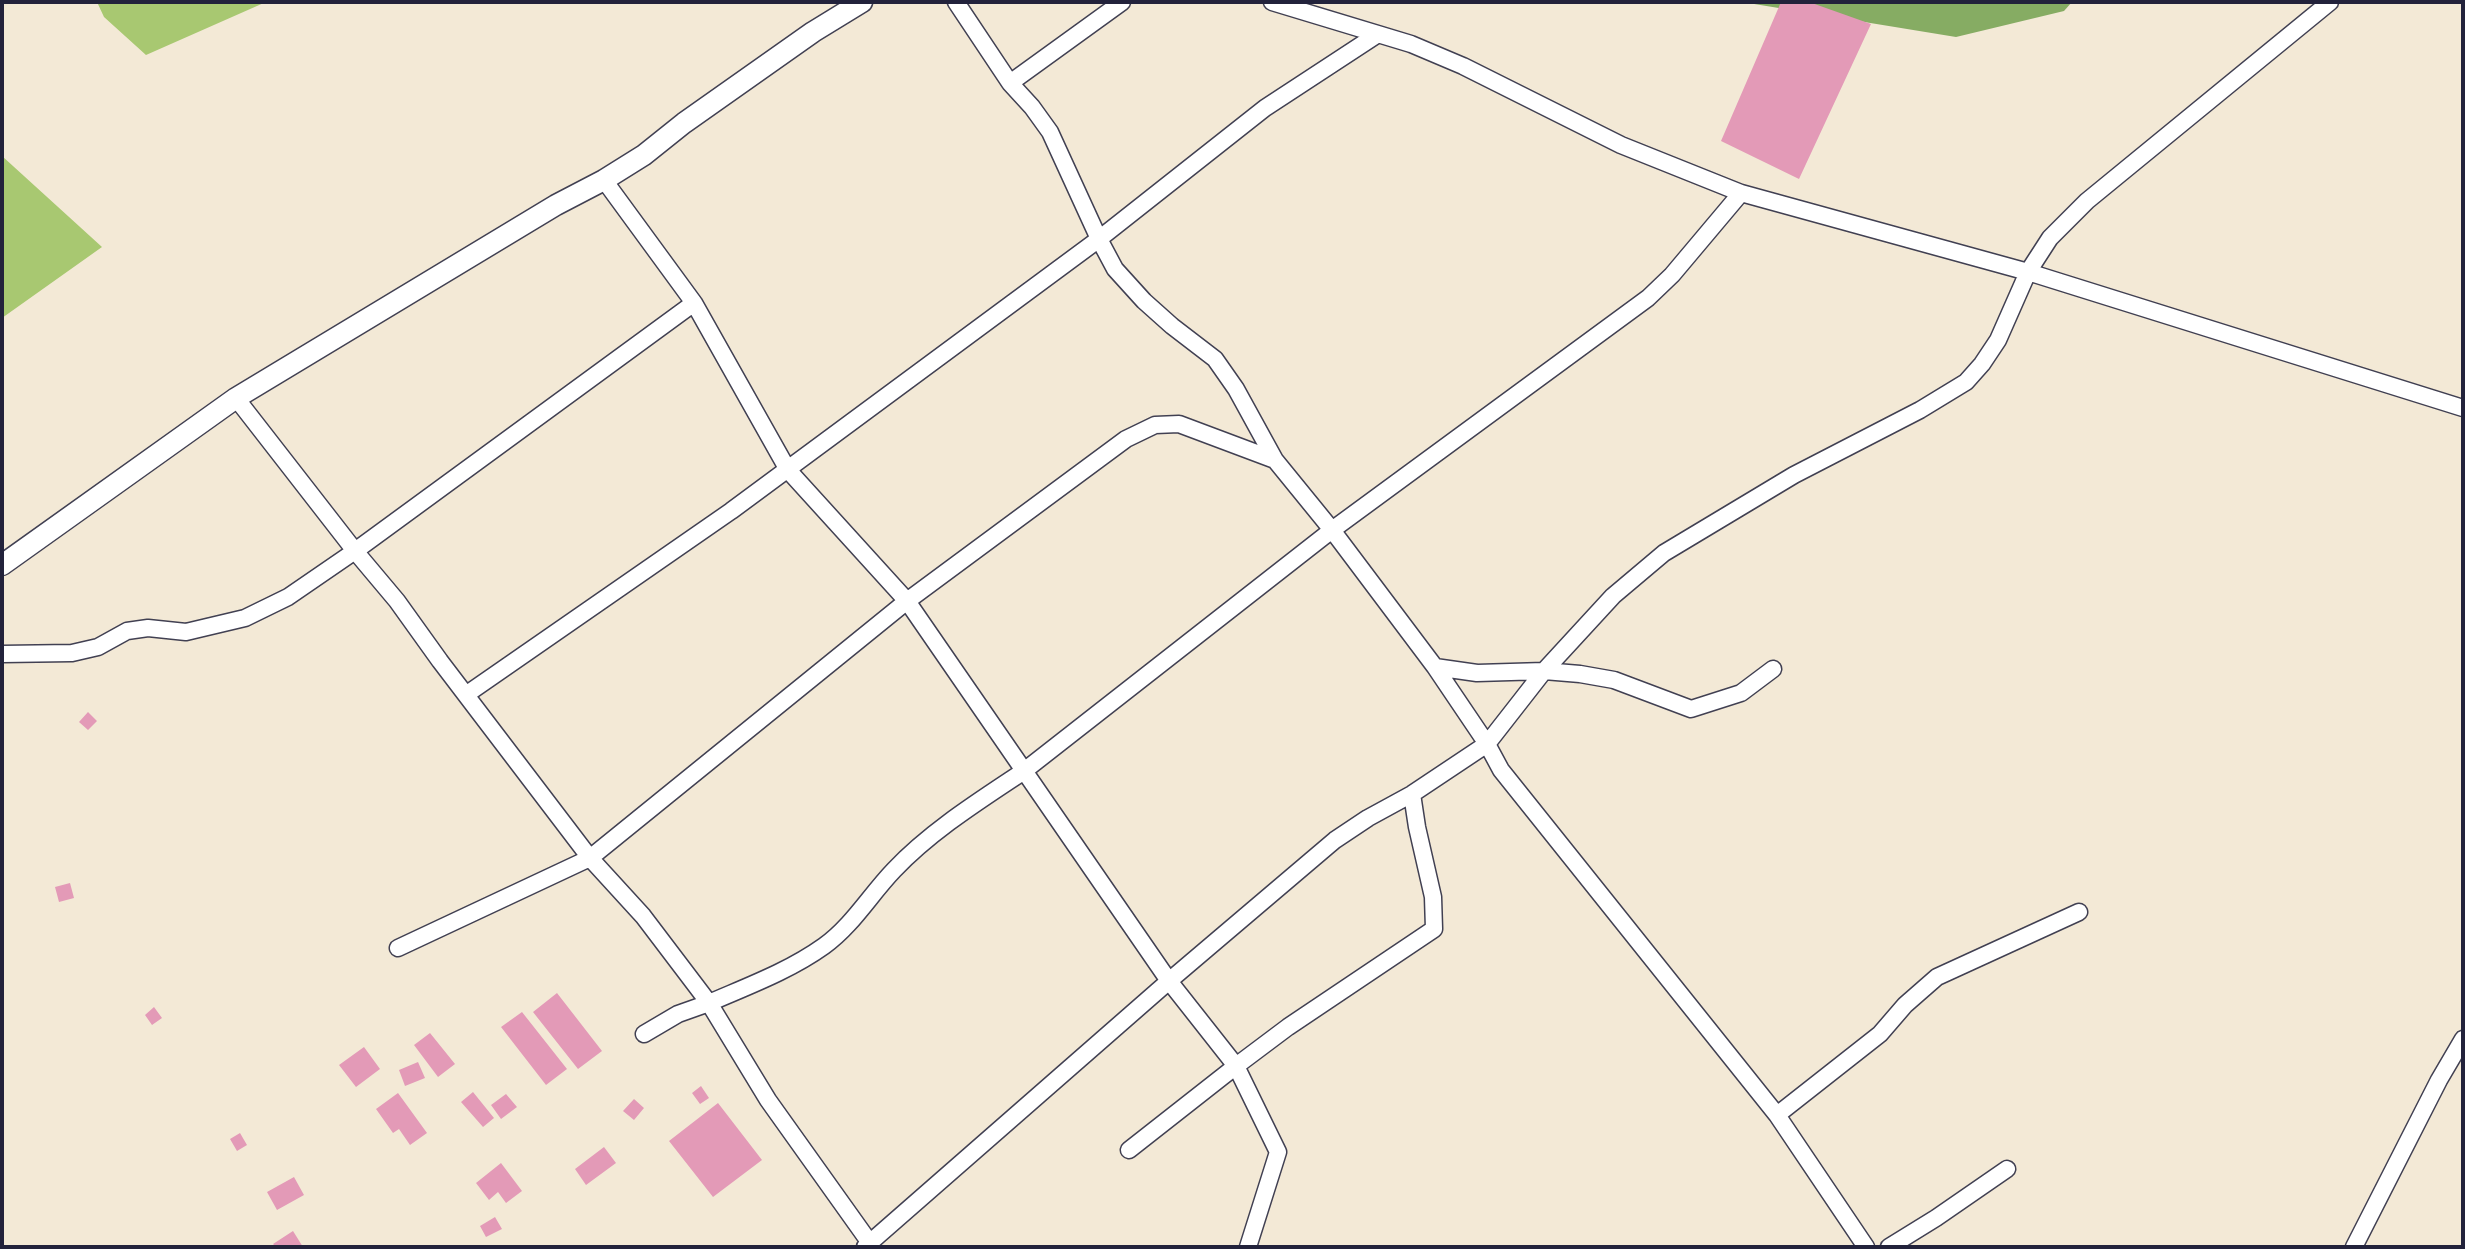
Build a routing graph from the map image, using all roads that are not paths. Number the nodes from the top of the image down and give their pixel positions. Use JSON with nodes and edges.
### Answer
{"nodes":[{"id":1,"x":862,"y":2,"type":"edge"},
{"id":2,"x":956,"y":2,"type":"edge"},
{"id":3,"x":1122,"y":2,"type":"edge"},
{"id":4,"x":1272,"y":2,"type":"edge"},
{"id":5,"x":2330,"y":2,"type":"edge"},
{"id":6,"x":1378,"y":34,"type":"junction"},
{"id":7,"x":1010,"y":83,"type":"junction"},
{"id":8,"x":604,"y":180,"type":"junction"},
{"id":9,"x":1741,"y":193,"type":"junction"},
{"id":10,"x":1099,"y":239,"type":"junction"},
{"id":11,"x":2028,"y":272,"type":"junction"},
{"id":12,"x":694,"y":303,"type":"junction"},
{"id":13,"x":236,"y":398,"type":"junction"},
{"id":14,"x":2463,"y":408,"type":"edge"},
{"id":15,"x":1275,"y":460,"type":"junction"},
{"id":16,"x":788,"y":470,"type":"junction"},
{"id":17,"x":1332,"y":530,"type":"junction"},
{"id":18,"x":355,"y":551,"type":"junction"},
{"id":19,"x":2,"y":565,"type":"edge"},
{"id":20,"x":907,"y":601,"type":"junction"},
{"id":21,"x":2,"y":654,"type":"edge"},
{"id":22,"x":1435,"y":667,"type":"junction"},
{"id":23,"x":1773,"y":669,"type":"dead end"},
{"id":24,"x":1544,"y":671,"type":"junction"},
{"id":25,"x":467,"y":694,"type":"junction"},
{"id":26,"x":1487,"y":744,"type":"junction"},
{"id":27,"x":1024,"y":771,"type":"junction"},
{"id":28,"x":1412,"y":794,"type":"junction"},
{"id":29,"x":590,"y":858,"type":"junction"},
{"id":30,"x":2079,"y":912,"type":"dead end"},
{"id":31,"x":398,"y":948,"type":"dead end"},
{"id":32,"x":1169,"y":981,"type":"junction"},
{"id":33,"x":709,"y":1003,"type":"junction"},
{"id":34,"x":644,"y":1034,"type":"dead end"},
{"id":35,"x":2463,"y":1039,"type":"edge"},
{"id":36,"x":1236,"y":1066,"type":"junction"},
{"id":37,"x":1777,"y":1115,"type":"junction"},
{"id":38,"x":1129,"y":1150,"type":"dead end"},
{"id":39,"x":2007,"y":1169,"type":"dead end"},
{"id":40,"x":867,"y":1245,"type":"edge"},
{"id":41,"x":1248,"y":1247,"type":"edge"},
{"id":42,"x":1866,"y":1247,"type":"edge"},
{"id":43,"x":1889,"y":1247,"type":"edge"},
{"id":44,"x":2354,"y":1247,"type":"edge"}],
"edges":[{"from":1,"to":8,"type":"street"},
{"from":2,"to":7,"type":"street"},
{"from":3,"to":7,"type":"street"},
{"from":4,"to":6,"type":"street"},
{"from":5,"to":11,"type":"street"},
{"from":6,"to":9,"type":"street"},
{"from":6,"to":10,"type":"street"},
{"from":7,"to":10,"type":"street"},
{"from":8,"to":12,"type":"street"},
{"from":8,"to":13,"type":"street"},
{"from":9,"to":11,"type":"street"},
{"from":9,"to":17,"type":"street"},
{"from":10,"to":15,"type":"street"},
{"from":10,"to":16,"type":"street"},
{"from":11,"to":14,"type":"street"},
{"from":11,"to":24,"type":"street"},
{"from":12,"to":16,"type":"street"},
{"from":12,"to":18,"type":"street"},
{"from":13,"to":18,"type":"street"},
{"from":13,"to":19,"type":"street"},
{"from":15,"to":17,"type":"street"},
{"from":15,"to":20,"type":"street"},
{"from":16,"to":20,"type":"street"},
{"from":16,"to":25,"type":"street"},
{"from":17,"to":22,"type":"street"},
{"from":17,"to":27,"type":"street"},
{"from":18,"to":21,"type":"street"},
{"from":18,"to":25,"type":"street"},
{"from":20,"to":27,"type":"street"},
{"from":20,"to":29,"type":"street"},
{"from":22,"to":24,"type":"street"},
{"from":22,"to":26,"type":"street"},
{"from":23,"to":24,"type":"street"},
{"from":24,"to":26,"type":"street"},
{"from":25,"to":29,"type":"street"},
{"from":26,"to":28,"type":"street"},
{"from":26,"to":37,"type":"street"},
{"from":27,"to":32,"type":"street"},
{"from":27,"to":33,"type":"street"},
{"from":28,"to":32,"type":"street"},
{"from":28,"to":36,"type":"street"},
{"from":29,"to":31,"type":"street"},
{"from":29,"to":33,"type":"street"},
{"from":30,"to":37,"type":"street"},
{"from":32,"to":36,"type":"street"},
{"from":32,"to":40,"type":"street"},
{"from":33,"to":34,"type":"street"},
{"from":33,"to":40,"type":"street"},
{"from":35,"to":44,"type":"street"},
{"from":36,"to":38,"type":"street"},
{"from":36,"to":41,"type":"street"},
{"from":37,"to":42,"type":"street"},
{"from":39,"to":43,"type":"street"}]}
